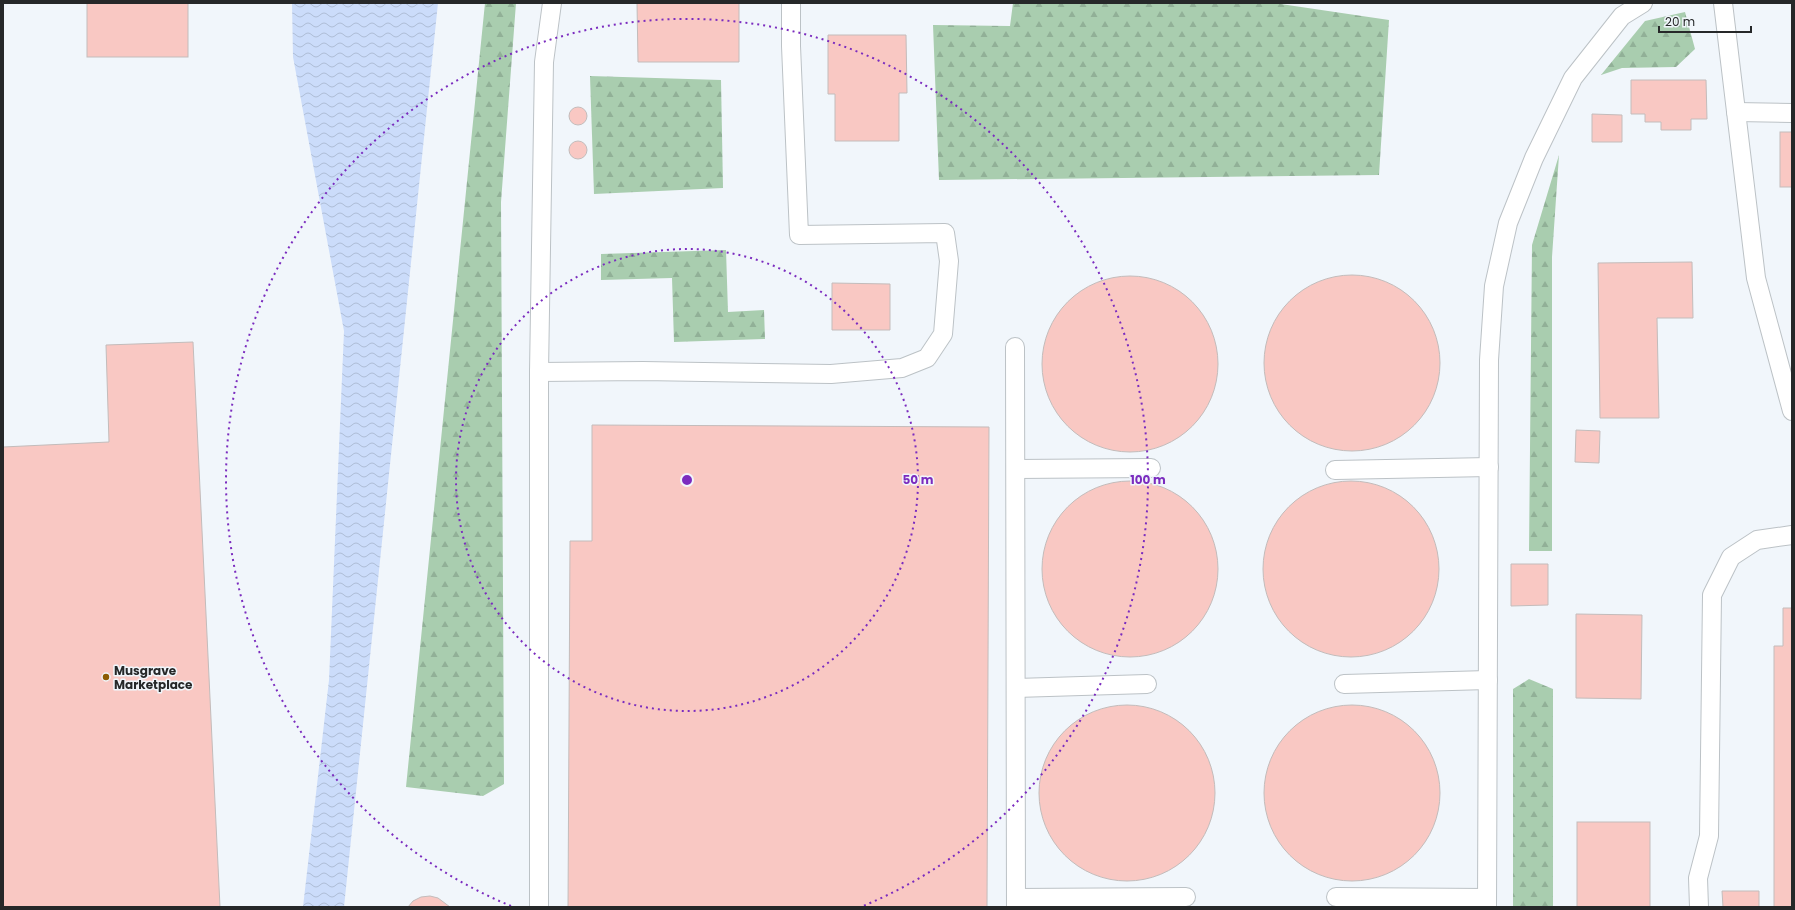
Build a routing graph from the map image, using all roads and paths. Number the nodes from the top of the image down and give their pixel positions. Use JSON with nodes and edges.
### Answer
{"nodes":[{"id":1,"x":552,"y":3,"type":"edge"},
{"id":2,"x":791,"y":3,"type":"edge"},
{"id":3,"x":1643,"y":3,"type":"edge"},
{"id":4,"x":1724,"y":3,"type":"edge"},
{"id":5,"x":1736,"y":112,"type":"junction"},
{"id":6,"x":1792,"y":113,"type":"edge"},
{"id":7,"x":1015,"y":347,"type":"dead end"},
{"id":8,"x":539,"y":372,"type":"junction"},
{"id":9,"x":1792,"y":411,"type":"edge"},
{"id":10,"x":1151,"y":468,"type":"dead end"},
{"id":11,"x":1489,"y":468,"type":"junction"},
{"id":12,"x":1016,"y":469,"type":"junction"},
{"id":13,"x":1335,"y":470,"type":"dead end"},
{"id":14,"x":1792,"y":535,"type":"edge"},
{"id":15,"x":1488,"y":680,"type":"junction"},
{"id":16,"x":1147,"y":684,"type":"dead end"},
{"id":17,"x":1344,"y":684,"type":"dead end"},
{"id":18,"x":1016,"y":688,"type":"junction"},
{"id":19,"x":1186,"y":897,"type":"dead end"},
{"id":20,"x":1336,"y":897,"type":"dead end"},
{"id":21,"x":1016,"y":903,"type":"edge"},
{"id":22,"x":1487,"y":903,"type":"edge"},
{"id":23,"x":539,"y":907,"type":"edge"},
{"id":24,"x":1699,"y":907,"type":"edge"}],
"edges":[{"from":1,"to":8,"type":"lane"},
{"from":2,"to":8,"type":"lane"},
{"from":3,"to":11,"type":"lane"},
{"from":4,"to":5,"type":"lane"},
{"from":5,"to":6,"type":"lane"},
{"from":5,"to":9,"type":"lane"},
{"from":7,"to":12,"type":"lane"},
{"from":8,"to":23,"type":"lane"},
{"from":10,"to":12,"type":"lane"},
{"from":11,"to":13,"type":"lane"},
{"from":11,"to":15,"type":"lane"},
{"from":12,"to":18,"type":"lane"},
{"from":14,"to":24,"type":"lane"},
{"from":15,"to":17,"type":"lane"},
{"from":15,"to":22,"type":"lane"},
{"from":16,"to":18,"type":"lane"},
{"from":18,"to":21,"type":"lane"},
{"from":19,"to":21,"type":"lane"},
{"from":20,"to":22,"type":"lane"}]}
